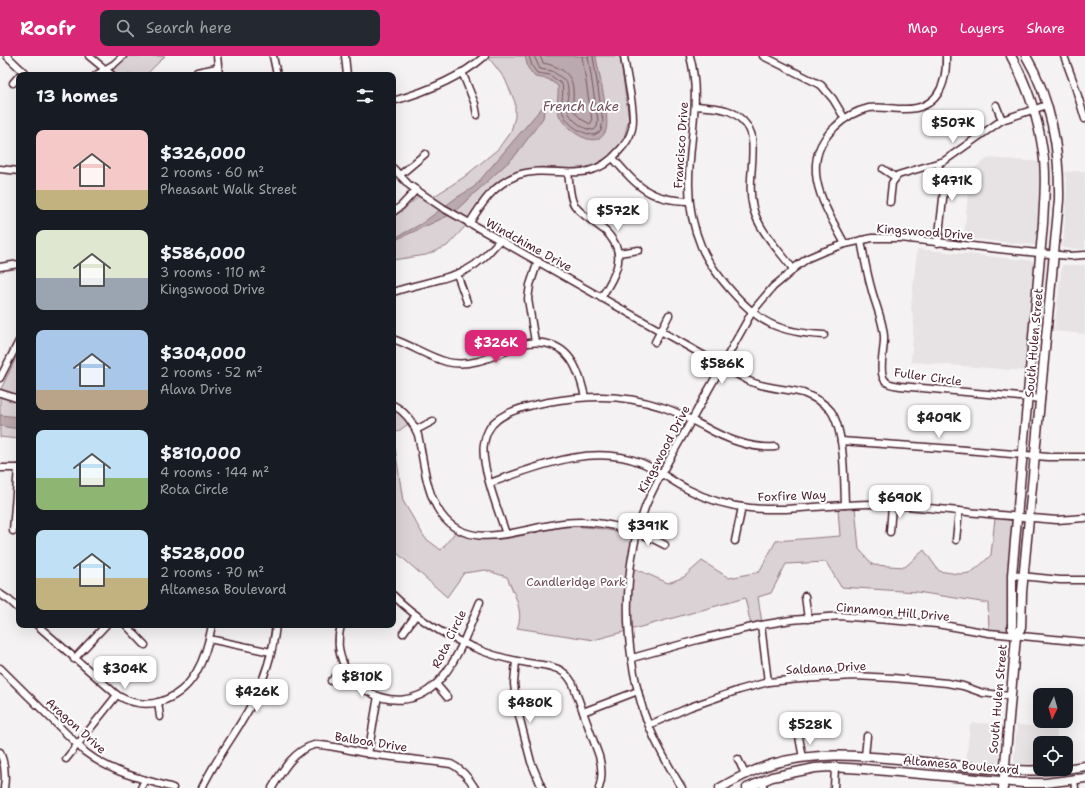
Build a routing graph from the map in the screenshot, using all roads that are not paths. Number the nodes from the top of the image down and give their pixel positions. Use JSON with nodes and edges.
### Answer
{"nodes":[{"id":1,"x":7,"y":56,"type":"edge"},
{"id":2,"x":89,"y":56,"type":"edge"},
{"id":3,"x":123,"y":56,"type":"edge"},
{"id":4,"x":217,"y":56,"type":"edge"},
{"id":5,"x":273,"y":56,"type":"edge"},
{"id":6,"x":345,"y":56,"type":"edge"},
{"id":7,"x":485,"y":56,"type":"edge"},
{"id":8,"x":624,"y":56,"type":"edge"},
{"id":9,"x":690,"y":56,"type":"edge"},
{"id":10,"x":763,"y":56,"type":"edge"},
{"id":11,"x":946,"y":56,"type":"edge"},
{"id":12,"x":1011,"y":56,"type":"edge"},
{"id":13,"x":1026,"y":56,"type":"edge"},
{"id":14,"x":1064,"y":56,"type":"edge"},
{"id":15,"x":104,"y":69,"type":"junction"},
{"id":16,"x":20,"y":72,"type":"edge"},
{"id":17,"x":100,"y":72,"type":"edge"},
{"id":18,"x":108,"y":72,"type":"edge"},
{"id":19,"x":197,"y":72,"type":"dead end"},
{"id":20,"x":218,"y":72,"type":"edge"},
{"id":21,"x":276,"y":72,"type":"edge"},
{"id":22,"x":347,"y":72,"type":"edge"},
{"id":23,"x":462,"y":72,"type":"junction"},
{"id":24,"x":16,"y":81,"type":"edge"},
{"id":25,"x":13,"y":84,"type":"dead end"},
{"id":26,"x":396,"y":101,"type":"edge"},
{"id":27,"x":1083,"y":104,"type":"edge"},
{"id":28,"x":996,"y":105,"type":"dead end"},
{"id":29,"x":1047,"y":105,"type":"junction"},
{"id":30,"x":696,"y":106,"type":"junction"},
{"id":31,"x":1034,"y":109,"type":"junction"},
{"id":32,"x":477,"y":115,"type":"dead end"},
{"id":33,"x":1085,"y":118,"type":"edge"},
{"id":34,"x":845,"y":119,"type":"junction"},
{"id":35,"x":1002,"y":120,"type":"junction"},
{"id":36,"x":425,"y":154,"type":"dead end"},
{"id":37,"x":613,"y":158,"type":"junction"},
{"id":38,"x":938,"y":163,"type":"junction"},
{"id":39,"x":0,"y":169,"type":"edge"},
{"id":40,"x":882,"y":169,"type":"dead end"},
{"id":41,"x":16,"y":171,"type":"edge"},
{"id":42,"x":396,"y":171,"type":"edge"},
{"id":43,"x":1059,"y":172,"type":"junction"},
{"id":44,"x":568,"y":173,"type":"junction"},
{"id":45,"x":1044,"y":173,"type":"junction"},
{"id":46,"x":400,"y":175,"type":"junction"},
{"id":47,"x":895,"y":177,"type":"junction"},
{"id":48,"x":416,"y":190,"type":"junction"},
{"id":49,"x":689,"y":201,"type":"junction"},
{"id":50,"x":890,"y":202,"type":"dead end"},
{"id":51,"x":396,"y":210,"type":"edge"},
{"id":52,"x":469,"y":224,"type":"junction"},
{"id":53,"x":500,"y":240,"type":"junction"},
{"id":54,"x":861,"y":240,"type":"junction"},
{"id":55,"x":938,"y":243,"type":"junction"},
{"id":56,"x":845,"y":244,"type":"junction"},
{"id":57,"x":638,"y":250,"type":"dead end"},
{"id":58,"x":618,"y":253,"type":"junction"},
{"id":59,"x":1041,"y":253,"type":"junction"},
{"id":60,"x":1054,"y":254,"type":"junction"},
{"id":61,"x":1085,"y":256,"type":"edge"},
{"id":62,"x":538,"y":262,"type":"junction"},
{"id":63,"x":16,"y":264,"type":"edge"},
{"id":64,"x":0,"y":267,"type":"edge"},
{"id":65,"x":793,"y":269,"type":"junction"},
{"id":66,"x":457,"y":274,"type":"junction"},
{"id":67,"x":396,"y":291,"type":"edge"},
{"id":68,"x":601,"y":298,"type":"junction"},
{"id":69,"x":467,"y":302,"type":"dead end"},
{"id":70,"x":752,"y":312,"type":"junction"},
{"id":71,"x":669,"y":315,"type":"dead end"},
{"id":72,"x":1034,"y":322,"type":"junction"},
{"id":73,"x":1048,"y":323,"type":"junction"},
{"id":74,"x":661,"y":331,"type":"junction"},
{"id":75,"x":824,"y":336,"type":"dead end"},
{"id":76,"x":396,"y":340,"type":"edge"},
{"id":77,"x":535,"y":342,"type":"junction"},
{"id":78,"x":655,"y":342,"type":"dead end"},
{"id":79,"x":16,"y":347,"type":"edge"},
{"id":80,"x":722,"y":365,"type":"junction"},
{"id":81,"x":0,"y":378,"type":"edge"},
{"id":82,"x":0,"y":393,"type":"edge"},
{"id":83,"x":16,"y":398,"type":"edge"},
{"id":84,"x":585,"y":398,"type":"junction"},
{"id":85,"x":1028,"y":398,"type":"junction"},
{"id":86,"x":1041,"y":399,"type":"junction"},
{"id":87,"x":396,"y":407,"type":"edge"},
{"id":88,"x":691,"y":420,"type":"junction"},
{"id":89,"x":433,"y":421,"type":"dead end"},
{"id":90,"x":416,"y":430,"type":"junction"},
{"id":91,"x":841,"y":441,"type":"junction"},
{"id":92,"x":775,"y":447,"type":"dead end"},
{"id":93,"x":1023,"y":455,"type":"junction"},
{"id":94,"x":1035,"y":456,"type":"junction"},
{"id":95,"x":1085,"y":457,"type":"edge"},
{"id":96,"x":0,"y":468,"type":"edge"},
{"id":97,"x":16,"y":468,"type":"edge"},
{"id":98,"x":661,"y":474,"type":"junction"},
{"id":99,"x":490,"y":483,"type":"junction"},
{"id":100,"x":16,"y":500,"type":"edge"},
{"id":101,"x":845,"y":505,"type":"junction"},
{"id":102,"x":892,"y":505,"type":"junction"},
{"id":103,"x":742,"y":507,"type":"junction"},
{"id":104,"x":959,"y":511,"type":"junction"},
{"id":105,"x":1017,"y":517,"type":"junction"},
{"id":106,"x":1029,"y":518,"type":"junction"},
{"id":107,"x":1085,"y":518,"type":"edge"},
{"id":108,"x":13,"y":531,"type":"dead end"},
{"id":109,"x":890,"y":532,"type":"dead end"},
{"id":110,"x":506,"y":534,"type":"junction"},
{"id":111,"x":637,"y":534,"type":"junction"},
{"id":112,"x":956,"y":540,"type":"dead end"},
{"id":113,"x":735,"y":541,"type":"dead end"},
{"id":114,"x":665,"y":545,"type":"dead end"},
{"id":115,"x":1012,"y":575,"type":"junction"},
{"id":116,"x":1024,"y":576,"type":"junction"},
{"id":117,"x":1085,"y":580,"type":"edge"},
{"id":118,"x":0,"y":594,"type":"edge"},
{"id":119,"x":805,"y":596,"type":"dead end"},
{"id":120,"x":396,"y":598,"type":"edge"},
{"id":121,"x":480,"y":602,"type":"dead end"},
{"id":122,"x":16,"y":607,"type":"edge"},
{"id":123,"x":416,"y":615,"type":"junction"},
{"id":124,"x":808,"y":619,"type":"junction"},
{"id":125,"x":760,"y":626,"type":"junction"},
{"id":126,"x":40,"y":628,"type":"edge"},
{"id":127,"x":103,"y":628,"type":"edge"},
{"id":128,"x":129,"y":628,"type":"edge"},
{"id":129,"x":212,"y":628,"type":"edge"},
{"id":130,"x":275,"y":628,"type":"edge"},
{"id":131,"x":340,"y":628,"type":"edge"},
{"id":132,"x":403,"y":633,"type":"dead end"},
{"id":133,"x":1016,"y":636,"type":"junction"},
{"id":134,"x":210,"y":639,"type":"junction"},
{"id":135,"x":462,"y":642,"type":"junction"},
{"id":136,"x":1085,"y":642,"type":"edge"},
{"id":137,"x":145,"y":645,"type":"dead end"},
{"id":138,"x":271,"y":652,"type":"junction"},
{"id":139,"x":74,"y":658,"type":"junction"},
{"id":140,"x":632,"y":658,"type":"junction"},
{"id":141,"x":516,"y":661,"type":"junction"},
{"id":142,"x":0,"y":668,"type":"edge"},
{"id":143,"x":344,"y":668,"type":"junction"},
{"id":144,"x":331,"y":681,"type":"dead end"},
{"id":145,"x":768,"y":682,"type":"junction"},
{"id":146,"x":436,"y":684,"type":"junction"},
{"id":147,"x":638,"y":691,"type":"junction"},
{"id":148,"x":117,"y":695,"type":"junction"},
{"id":149,"x":378,"y":696,"type":"junction"},
{"id":150,"x":1010,"y":696,"type":"junction"},
{"id":151,"x":447,"y":697,"type":"dead end"},
{"id":152,"x":158,"y":702,"type":"junction"},
{"id":153,"x":583,"y":712,"type":"junction"},
{"id":154,"x":160,"y":716,"type":"dead end"},
{"id":155,"x":649,"y":725,"type":"junction"},
{"id":156,"x":867,"y":736,"type":"dead end"},
{"id":157,"x":799,"y":737,"type":"dead end"},
{"id":158,"x":78,"y":745,"type":"junction"},
{"id":159,"x":0,"y":752,"type":"edge"},
{"id":160,"x":368,"y":754,"type":"junction"},
{"id":161,"x":865,"y":756,"type":"junction"},
{"id":162,"x":803,"y":758,"type":"junction"},
{"id":163,"x":66,"y":759,"type":"dead end"},
{"id":164,"x":738,"y":759,"type":"dead end"},
{"id":165,"x":906,"y":760,"type":"junction"},
{"id":166,"x":784,"y":761,"type":"junction"},
{"id":167,"x":1085,"y":766,"type":"edge"},
{"id":168,"x":834,"y":767,"type":"junction"},
{"id":169,"x":1004,"y":769,"type":"junction"},
{"id":170,"x":905,"y":772,"type":"junction"},
{"id":171,"x":745,"y":774,"type":"junction"},
{"id":172,"x":787,"y":774,"type":"junction"},
{"id":173,"x":1085,"y":778,"type":"edge"},
{"id":174,"x":145,"y":780,"type":"junction"},
{"id":175,"x":1074,"y":784,"type":"edge"},
{"id":176,"x":762,"y":785,"type":"edge"},
{"id":177,"x":1003,"y":785,"type":"edge"},
{"id":178,"x":275,"y":787,"type":"edge"},
{"id":179,"x":4,"y":788,"type":"edge"},
{"id":180,"x":141,"y":788,"type":"edge"},
{"id":181,"x":173,"y":788,"type":"edge"},
{"id":182,"x":202,"y":788,"type":"edge"},
{"id":183,"x":475,"y":788,"type":"edge"},
{"id":184,"x":542,"y":788,"type":"edge"},
{"id":185,"x":599,"y":788,"type":"edge"},
{"id":186,"x":682,"y":788,"type":"edge"},
{"id":187,"x":720,"y":788,"type":"edge"},
{"id":188,"x":747,"y":788,"type":"edge"},
{"id":189,"x":834,"y":788,"type":"edge"}],
"edges":[{"from":1,"to":16,"type":"street"},
{"from":2,"to":15,"type":"street"},
{"from":3,"to":15,"type":"street"},
{"from":4,"to":20,"type":"street"},
{"from":5,"to":21,"type":"street"},
{"from":6,"to":22,"type":"street"},
{"from":7,"to":23,"type":"street"},
{"from":8,"to":37,"type":"street"},
{"from":9,"to":30,"type":"street","name":"Francisco Drive"},
{"from":10,"to":34,"type":"street"},
{"from":11,"to":34,"type":"street"},
{"from":12,"to":31,"type":"main road","name":"South Hulen Street"},
{"from":13,"to":29,"type":"main road","name":"South Hulen Street"},
{"from":14,"to":27,"type":"street"},
{"from":15,"to":17,"type":"street"},
{"from":15,"to":18,"type":"street"},
{"from":19,"to":20,"type":"street"},
{"from":23,"to":26,"type":"street"},
{"from":23,"to":32,"type":"street"},
{"from":24,"to":25,"type":"street"},
{"from":27,"to":33,"type":"street"},
{"from":28,"to":35,"type":"street"},
{"from":29,"to":31,"type":"street"},
{"from":29,"to":43,"type":"main road","name":"South Hulen Street"},
{"from":30,"to":49,"type":"street","name":"Francisco Drive"},
{"from":30,"to":65,"type":"street"},
{"from":31,"to":35,"type":"street"},
{"from":31,"to":45,"type":"main road","name":"South Hulen Street"},
{"from":34,"to":56,"type":"street"},
{"from":35,"to":38,"type":"street"},
{"from":36,"to":46,"type":"street"},
{"from":37,"to":44,"type":"street"},
{"from":37,"to":49,"type":"street"},
{"from":38,"to":47,"type":"street"},
{"from":38,"to":55,"type":"street"},
{"from":39,"to":41,"type":"street"},
{"from":40,"to":47,"type":"street"},
{"from":42,"to":46,"type":"street","name":"Windchime Drive"},
{"from":43,"to":45,"type":"main road"},
{"from":43,"to":60,"type":"main road","name":"South Hulen Street"},
{"from":44,"to":52,"type":"street"},
{"from":44,"to":58,"type":"street"},
{"from":45,"to":59,"type":"main road","name":"South Hulen Street"},
{"from":46,"to":48,"type":"street","name":"Windchime Drive"},
{"from":47,"to":50,"type":"street"},
{"from":48,"to":51,"type":"street"},
{"from":48,"to":52,"type":"street","name":"Windchime Drive"},
{"from":49,"to":70,"type":"street","name":"Francisco Drive"},
{"from":52,"to":53,"type":"street","name":"Windchime Drive"},
{"from":53,"to":62,"type":"street","name":"Windchime Drive"},
{"from":53,"to":66,"type":"street"},
{"from":54,"to":55,"type":"street","name":"Kingswood Drive"},
{"from":54,"to":56,"type":"street","name":"Kingswood Drive"},
{"from":54,"to":85,"type":"street","name":"Fuller Circle"},
{"from":55,"to":59,"type":"street","name":"Kingswood Drive"},
{"from":56,"to":65,"type":"street","name":"Kingswood Drive"},
{"from":57,"to":58,"type":"street"},
{"from":58,"to":68,"type":"street"},
{"from":59,"to":60,"type":"street","name":"Kingswood Drive"},
{"from":59,"to":72,"type":"main road","name":"South Hulen Street"},
{"from":60,"to":61,"type":"street","name":"Kingswood Drive"},
{"from":60,"to":73,"type":"main road","name":"South Hulen Street"},
{"from":62,"to":68,"type":"street","name":"Windchime Drive"},
{"from":62,"to":77,"type":"street"},
{"from":63,"to":64,"type":"street"},
{"from":65,"to":70,"type":"street","name":"Kingswood Drive"},
{"from":66,"to":67,"type":"street"},
{"from":66,"to":69,"type":"street"},
{"from":68,"to":74,"type":"street","name":"Windchime Drive"},
{"from":70,"to":75,"type":"street","name":"Francisco Drive"},
{"from":70,"to":80,"type":"street","name":"Kingswood Drive"},
{"from":71,"to":74,"type":"street"},
{"from":72,"to":73,"type":"main road"},
{"from":72,"to":85,"type":"main road","name":"South Hulen Street"},
{"from":73,"to":86,"type":"main road","name":"South Hulen Street"},
{"from":74,"to":78,"type":"street"},
{"from":74,"to":80,"type":"street","name":"Windchime Drive"},
{"from":76,"to":77,"type":"street"},
{"from":77,"to":84,"type":"street"},
{"from":79,"to":81,"type":"street"},
{"from":80,"to":88,"type":"street","name":"Kingswood Drive"},
{"from":80,"to":91,"type":"street","name":"Windchime Drive"},
{"from":82,"to":83,"type":"street"},
{"from":84,"to":88,"type":"street"},
{"from":84,"to":99,"type":"street"},
{"from":85,"to":86,"type":"street","name":"Fuller Circle"},
{"from":85,"to":93,"type":"main road","name":"South Hulen Street"},
{"from":86,"to":94,"type":"main road","name":"South Hulen Street"},
{"from":87,"to":90,"type":"street"},
{"from":88,"to":92,"type":"street"},
{"from":88,"to":98,"type":"street","name":"Kingswood Drive"},
{"from":89,"to":90,"type":"street"},
{"from":90,"to":110,"type":"street"},
{"from":91,"to":93,"type":"street"},
{"from":91,"to":101,"type":"street","name":"Windchime Drive"},
{"from":93,"to":94,"type":"street"},
{"from":93,"to":105,"type":"main road","name":"South Hulen Street"},
{"from":94,"to":95,"type":"street"},
{"from":94,"to":106,"type":"main road","name":"South Hulen Street"},
{"from":96,"to":97,"type":"street"},
{"from":98,"to":99,"type":"street","name":"Foxfire Way"},
{"from":98,"to":103,"type":"street","name":"Foxfire Way"},
{"from":98,"to":111,"type":"street","name":"Kingswood Drive"},
{"from":99,"to":110,"type":"street"},
{"from":100,"to":108,"type":"street"},
{"from":101,"to":102,"type":"street","name":"Foxfire Way"},
{"from":101,"to":103,"type":"street","name":"Foxfire Way"},
{"from":102,"to":104,"type":"street","name":"Foxfire Way"},
{"from":102,"to":109,"type":"street"},
{"from":103,"to":113,"type":"street"},
{"from":104,"to":105,"type":"street","name":"Foxfire Way"},
{"from":104,"to":112,"type":"street"},
{"from":105,"to":106,"type":"street","name":"Foxfire Way"},
{"from":105,"to":115,"type":"main road","name":"South Hulen Street"},
{"from":106,"to":107,"type":"street","name":"Foxfire Way"},
{"from":106,"to":116,"type":"main road","name":"South Hulen Street"},
{"from":110,"to":111,"type":"street"},
{"from":111,"to":114,"type":"street"},
{"from":111,"to":140,"type":"street","name":"Kingswood Drive"},
{"from":115,"to":116,"type":"street"},
{"from":115,"to":133,"type":"main road","name":"South Hulen Street"},
{"from":116,"to":117,"type":"street"},
{"from":116,"to":133,"type":"main road","name":"South Hulen Street"},
{"from":118,"to":122,"type":"street"},
{"from":119,"to":124,"type":"street"},
{"from":120,"to":123,"type":"street"},
{"from":121,"to":135,"type":"street","name":"Rota Circle"},
{"from":123,"to":132,"type":"street"},
{"from":123,"to":135,"type":"street"},
{"from":124,"to":125,"type":"street","name":"Cinnamon Hill Drive"},
{"from":124,"to":133,"type":"street","name":"Cinnamon Hill Drive"},
{"from":125,"to":140,"type":"street","name":"Cinnamon Hill Drive"},
{"from":125,"to":145,"type":"street"},
{"from":126,"to":139,"type":"street"},
{"from":127,"to":139,"type":"street"},
{"from":128,"to":137,"type":"street"},
{"from":129,"to":134,"type":"street"},
{"from":130,"to":138,"type":"street"},
{"from":131,"to":143,"type":"street","name":"Rota Circle"},
{"from":133,"to":136,"type":"street","name":"Cinnamon Hill Drive"},
{"from":133,"to":150,"type":"main road","name":"South Hulen Street"},
{"from":134,"to":138,"type":"street"},
{"from":134,"to":152,"type":"street"},
{"from":135,"to":141,"type":"street"},
{"from":135,"to":146,"type":"street","name":"Rota Circle"},
{"from":138,"to":182,"type":"street"},
{"from":139,"to":148,"type":"street"},
{"from":140,"to":147,"type":"street","name":"Kingswood Drive"},
{"from":141,"to":153,"type":"street"},
{"from":141,"to":184,"type":"street"},
{"from":142,"to":158,"type":"street","name":"Aragon Drive"},
{"from":143,"to":144,"type":"street"},
{"from":143,"to":149,"type":"street","name":"Rota Circle"},
{"from":145,"to":150,"type":"street","name":"Saldana Drive"},
{"from":145,"to":155,"type":"street","name":"Saldana Drive"},
{"from":146,"to":149,"type":"street","name":"Rota Circle"},
{"from":146,"to":151,"type":"street","name":"Rota Circle"},
{"from":147,"to":153,"type":"street"},
{"from":147,"to":155,"type":"street","name":"Kingswood Drive"},
{"from":148,"to":152,"type":"street"},
{"from":148,"to":158,"type":"street"},
{"from":149,"to":160,"type":"street"},
{"from":150,"to":169,"type":"main road","name":"South Hulen Street"},
{"from":152,"to":154,"type":"street"},
{"from":153,"to":185,"type":"street"},
{"from":155,"to":186,"type":"street","name":"Kingswood Drive"},
{"from":156,"to":161,"type":"street"},
{"from":157,"to":162,"type":"street"},
{"from":158,"to":163,"type":"street"},
{"from":158,"to":174,"type":"street","name":"Aragon Drive"},
{"from":159,"to":179,"type":"street"},
{"from":160,"to":178,"type":"street","name":"Balboa Drive"},
{"from":160,"to":183,"type":"street","name":"Balboa Drive"},
{"from":161,"to":162,"type":"main road","name":"Altamesa Boulevard"},
{"from":161,"to":165,"type":"main road","name":"Altamesa Boulevard"},
{"from":162,"to":166,"type":"main road","name":"Altamesa Boulevard"},
{"from":164,"to":171,"type":"street"},
{"from":165,"to":169,"type":"main road","name":"Altamesa Boulevard"},
{"from":165,"to":170,"type":"main road"},
{"from":166,"to":171,"type":"main road","name":"Altamesa Boulevard"},
{"from":166,"to":172,"type":"main road"},
{"from":167,"to":169,"type":"main road","name":"Altamesa Boulevard"},
{"from":168,"to":170,"type":"main road","name":"Altamesa Boulevard"},
{"from":168,"to":172,"type":"main road","name":"Altamesa Boulevard"},
{"from":168,"to":189,"type":"street"},
{"from":169,"to":177,"type":"main road","name":"South Hulen Street"},
{"from":170,"to":177,"type":"main road","name":"Altamesa Boulevard"},
{"from":171,"to":187,"type":"main road","name":"Altamesa Boulevard"},
{"from":172,"to":176,"type":"main road","name":"Altamesa Boulevard"},
{"from":173,"to":175,"type":"main road","name":"Altamesa Boulevard"},
{"from":174,"to":180,"type":"street"},
{"from":174,"to":181,"type":"street","name":"Aragon Drive"},
{"from":175,"to":177,"type":"main road","name":"Altamesa Boulevard"},
{"from":176,"to":188,"type":"main road","name":"Altamesa Boulevard"}]}
